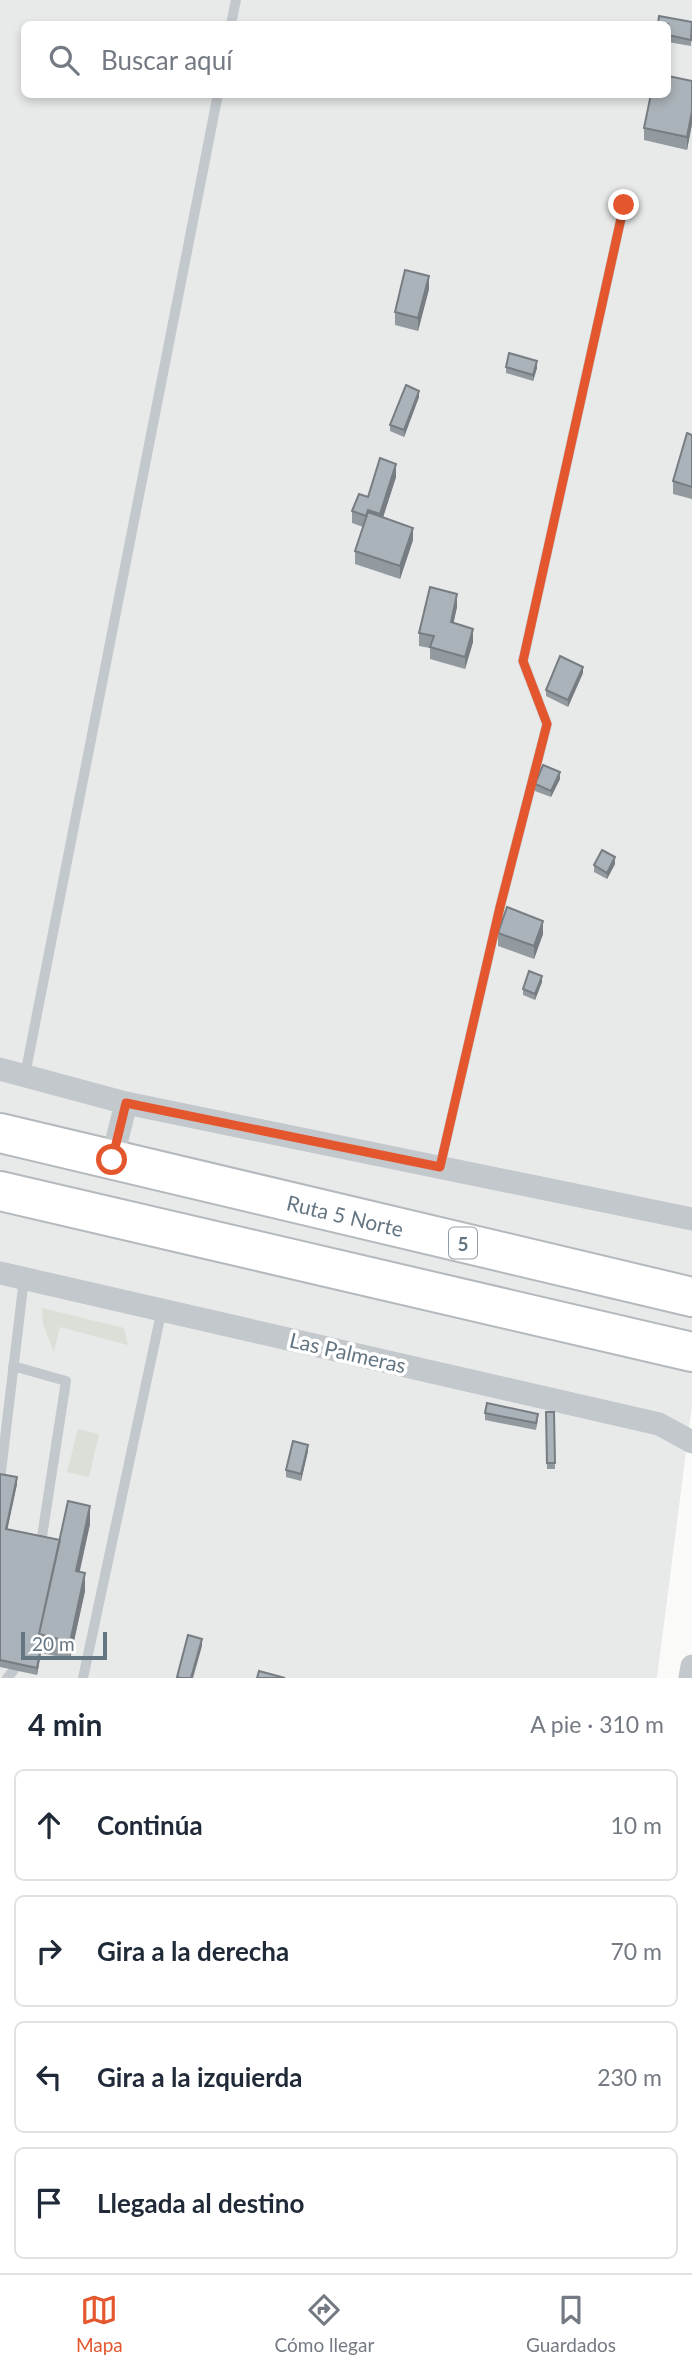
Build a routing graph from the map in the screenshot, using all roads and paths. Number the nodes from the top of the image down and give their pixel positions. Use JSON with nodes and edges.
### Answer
{"nodes":[{"id":1,"x":236,"y":0,"type":"edge"},
{"id":2,"x":232,"y":21,"type":"edge"},
{"id":3,"x":217,"y":98,"type":"edge"},
{"id":4,"x":624,"y":205,"type":"dead end"},
{"id":5,"x":0,"y":1069,"type":"edge"},
{"id":6,"x":25,"y":1075,"type":"junction"},
{"id":7,"x":126,"y":1103,"type":"junction"},
{"id":8,"x":0,"y":1133,"type":"edge"},
{"id":9,"x":112,"y":1160,"type":"junction"},
{"id":10,"x":440,"y":1167,"type":"junction"},
{"id":11,"x":0,"y":1191,"type":"edge"},
{"id":12,"x":692,"y":1219,"type":"edge"},
{"id":13,"x":0,"y":1273,"type":"edge"},
{"id":14,"x":24,"y":1279,"type":"junction"},
{"id":15,"x":692,"y":1297,"type":"edge"},
{"id":16,"x":162,"y":1309,"type":"junction"},
{"id":17,"x":692,"y":1352,"type":"edge"},
{"id":18,"x":13,"y":1366,"type":"junction"},
{"id":19,"x":692,"y":1442,"type":"edge"},
{"id":20,"x":0,"y":1480,"type":"edge"},
{"id":21,"x":41,"y":1543,"type":"edge"},
{"id":22,"x":692,"y":1666,"type":"edge"},
{"id":23,"x":83,"y":1678,"type":"edge"},
{"id":24,"x":690,"y":1678,"type":"edge"}],
"edges":[{"from":1,"to":2,"type":"lane"},
{"from":3,"to":6,"type":"lane"},
{"from":4,"to":10,"type":"lane"},
{"from":5,"to":6,"type":"street"},
{"from":6,"to":7,"type":"street"},
{"from":7,"to":9,"type":"street"},
{"from":7,"to":10,"type":"street"},
{"from":8,"to":9,"type":"highway","name":"Ruta 5 Norte","number":"5"},
{"from":9,"to":15,"type":"highway","name":"Ruta 5 Norte","number":"5"},
{"from":10,"to":12,"type":"street"},
{"from":11,"to":17,"type":"highway"},
{"from":13,"to":14,"type":"street","name":"Las Palmeras"},
{"from":14,"to":16,"type":"street","name":"Las Palmeras"},
{"from":14,"to":18,"type":"lane"},
{"from":16,"to":19,"type":"street","name":"Las Palmeras"},
{"from":16,"to":23,"type":"lane"},
{"from":18,"to":20,"type":"lane"},
{"from":18,"to":21,"type":"lane"},
{"from":22,"to":24,"type":"street"}]}
